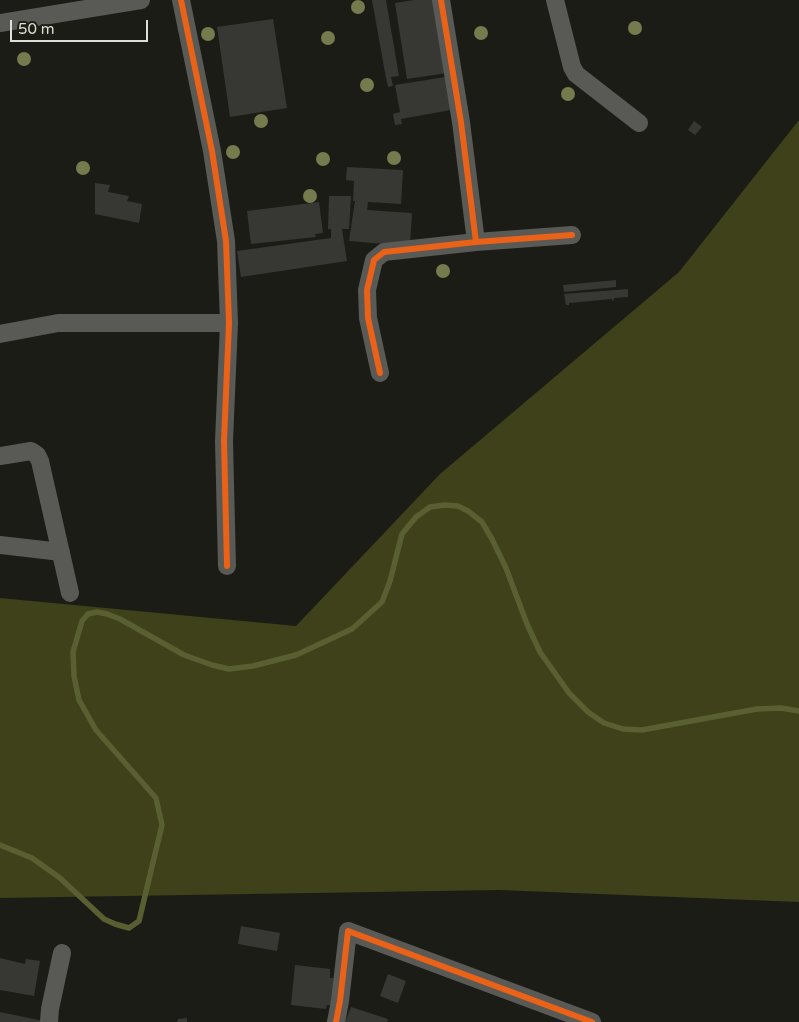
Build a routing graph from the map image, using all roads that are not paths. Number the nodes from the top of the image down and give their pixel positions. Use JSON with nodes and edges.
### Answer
{"nodes":[{"id":1,"x":141,"y":0,"type":"edge"},
{"id":2,"x":181,"y":0,"type":"edge"},
{"id":3,"x":441,"y":0,"type":"edge"},
{"id":4,"x":555,"y":0,"type":"edge"},
{"id":5,"x":0,"y":23,"type":"edge"},
{"id":6,"x":639,"y":123,"type":"dead end"},
{"id":7,"x":572,"y":235,"type":"dead end"},
{"id":8,"x":476,"y":242,"type":"junction"},
{"id":9,"x":229,"y":323,"type":"junction"},
{"id":10,"x":0,"y":334,"type":"edge"},
{"id":11,"x":380,"y":373,"type":"dead end"},
{"id":12,"x":0,"y":456,"type":"edge"},
{"id":13,"x":0,"y":545,"type":"edge"},
{"id":14,"x":61,"y":552,"type":"junction"},
{"id":15,"x":227,"y":566,"type":"dead end"},
{"id":16,"x":70,"y":593,"type":"dead end"},
{"id":17,"x":62,"y":953,"type":"dead end"},
{"id":18,"x":49,"y":1022,"type":"edge"},
{"id":19,"x":336,"y":1022,"type":"edge"},
{"id":20,"x":592,"y":1022,"type":"edge"}],
"edges":[{"from":1,"to":5,"type":"street"},
{"from":2,"to":9,"type":"street"},
{"from":3,"to":8,"type":"street"},
{"from":4,"to":6,"type":"street"},
{"from":7,"to":8,"type":"street"},
{"from":8,"to":11,"type":"street"},
{"from":9,"to":10,"type":"street"},
{"from":9,"to":15,"type":"street"},
{"from":12,"to":14,"type":"street"},
{"from":13,"to":14,"type":"street"},
{"from":14,"to":16,"type":"street"},
{"from":17,"to":18,"type":"street"},
{"from":19,"to":20,"type":"street"}]}
